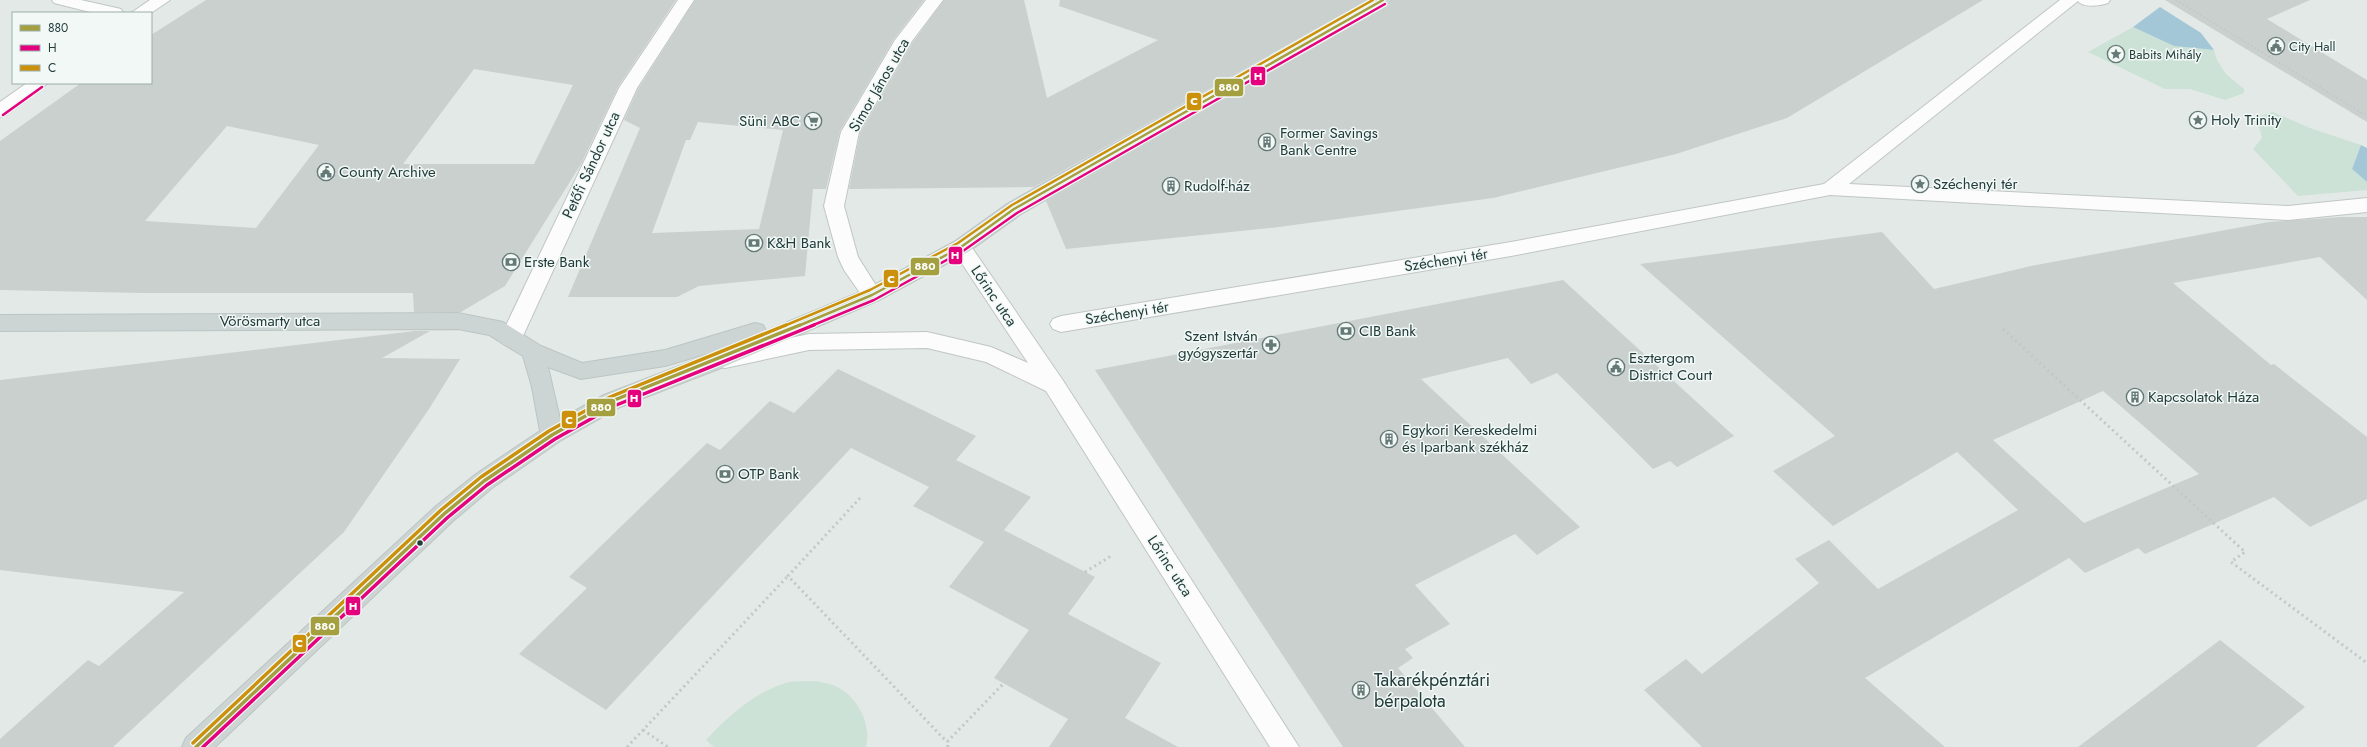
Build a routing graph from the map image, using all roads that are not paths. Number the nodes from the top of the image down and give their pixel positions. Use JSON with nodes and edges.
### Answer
{"nodes":[{"id":1,"x":60,"y":0,"type":"edge"},
{"id":2,"x":162,"y":0,"type":"edge"},
{"id":3,"x":686,"y":0,"type":"edge"},
{"id":4,"x":935,"y":0,"type":"edge"},
{"id":5,"x":1383,"y":0,"type":"edge"},
{"id":6,"x":2070,"y":0,"type":"edge"},
{"id":7,"x":2085,"y":0,"type":"edge"},
{"id":8,"x":2102,"y":0,"type":"edge"},
{"id":9,"x":111,"y":12,"type":"edge"},
{"id":10,"x":142,"y":12,"type":"edge"},
{"id":11,"x":39,"y":84,"type":"edge"},
{"id":12,"x":0,"y":111,"type":"edge"},
{"id":13,"x":1830,"y":189,"type":"junction"},
{"id":14,"x":2367,"y":205,"type":"edge"},
{"id":15,"x":961,"y":247,"type":"junction"},
{"id":16,"x":872,"y":295,"type":"junction"},
{"id":17,"x":838,"y":310,"type":"junction"},
{"id":18,"x":0,"y":323,"type":"edge"},
{"id":19,"x":1061,"y":324,"type":"dead end"},
{"id":20,"x":511,"y":338,"type":"junction"},
{"id":21,"x":533,"y":352,"type":"junction"},
{"id":22,"x":713,"y":362,"type":"junction"},
{"id":23,"x":1054,"y":385,"type":"junction"},
{"id":24,"x":552,"y":436,"type":"junction"},
{"id":25,"x":196,"y":747,"type":"edge"},
{"id":26,"x":1285,"y":747,"type":"edge"}],
"edges":[{"from":1,"to":9,"type":"street"},
{"from":2,"to":10,"type":"street"},
{"from":3,"to":20,"type":"street","name":"Petőfi Sándor utca"},
{"from":4,"to":16,"type":"street","name":"Simor János utca"},
{"from":5,"to":15,"type":"main road"},
{"from":6,"to":13,"type":"street","name":"Széchenyi tér"},
{"from":7,"to":8,"type":"street"},
{"from":11,"to":12,"type":"street"},
{"from":13,"to":14,"type":"street","name":"Széchenyi tér"},
{"from":13,"to":19,"type":"street","name":"Széchenyi tér"},
{"from":15,"to":16,"type":"main road"},
{"from":15,"to":23,"type":"street","name":"Lőrinc utca"},
{"from":16,"to":17,"type":"main road"},
{"from":17,"to":21,"type":"main road","name":"Vörösmarty utca"},
{"from":17,"to":22,"type":"main road"},
{"from":18,"to":20,"type":"main road","name":"Vörösmarty utca"},
{"from":20,"to":21,"type":"main road","name":"Vörösmarty utca"},
{"from":21,"to":24,"type":"main road"},
{"from":22,"to":23,"type":"street"},
{"from":22,"to":24,"type":"main road"},
{"from":23,"to":26,"type":"street","name":"Lőrinc utca"},
{"from":24,"to":25,"type":"main road"}]}
